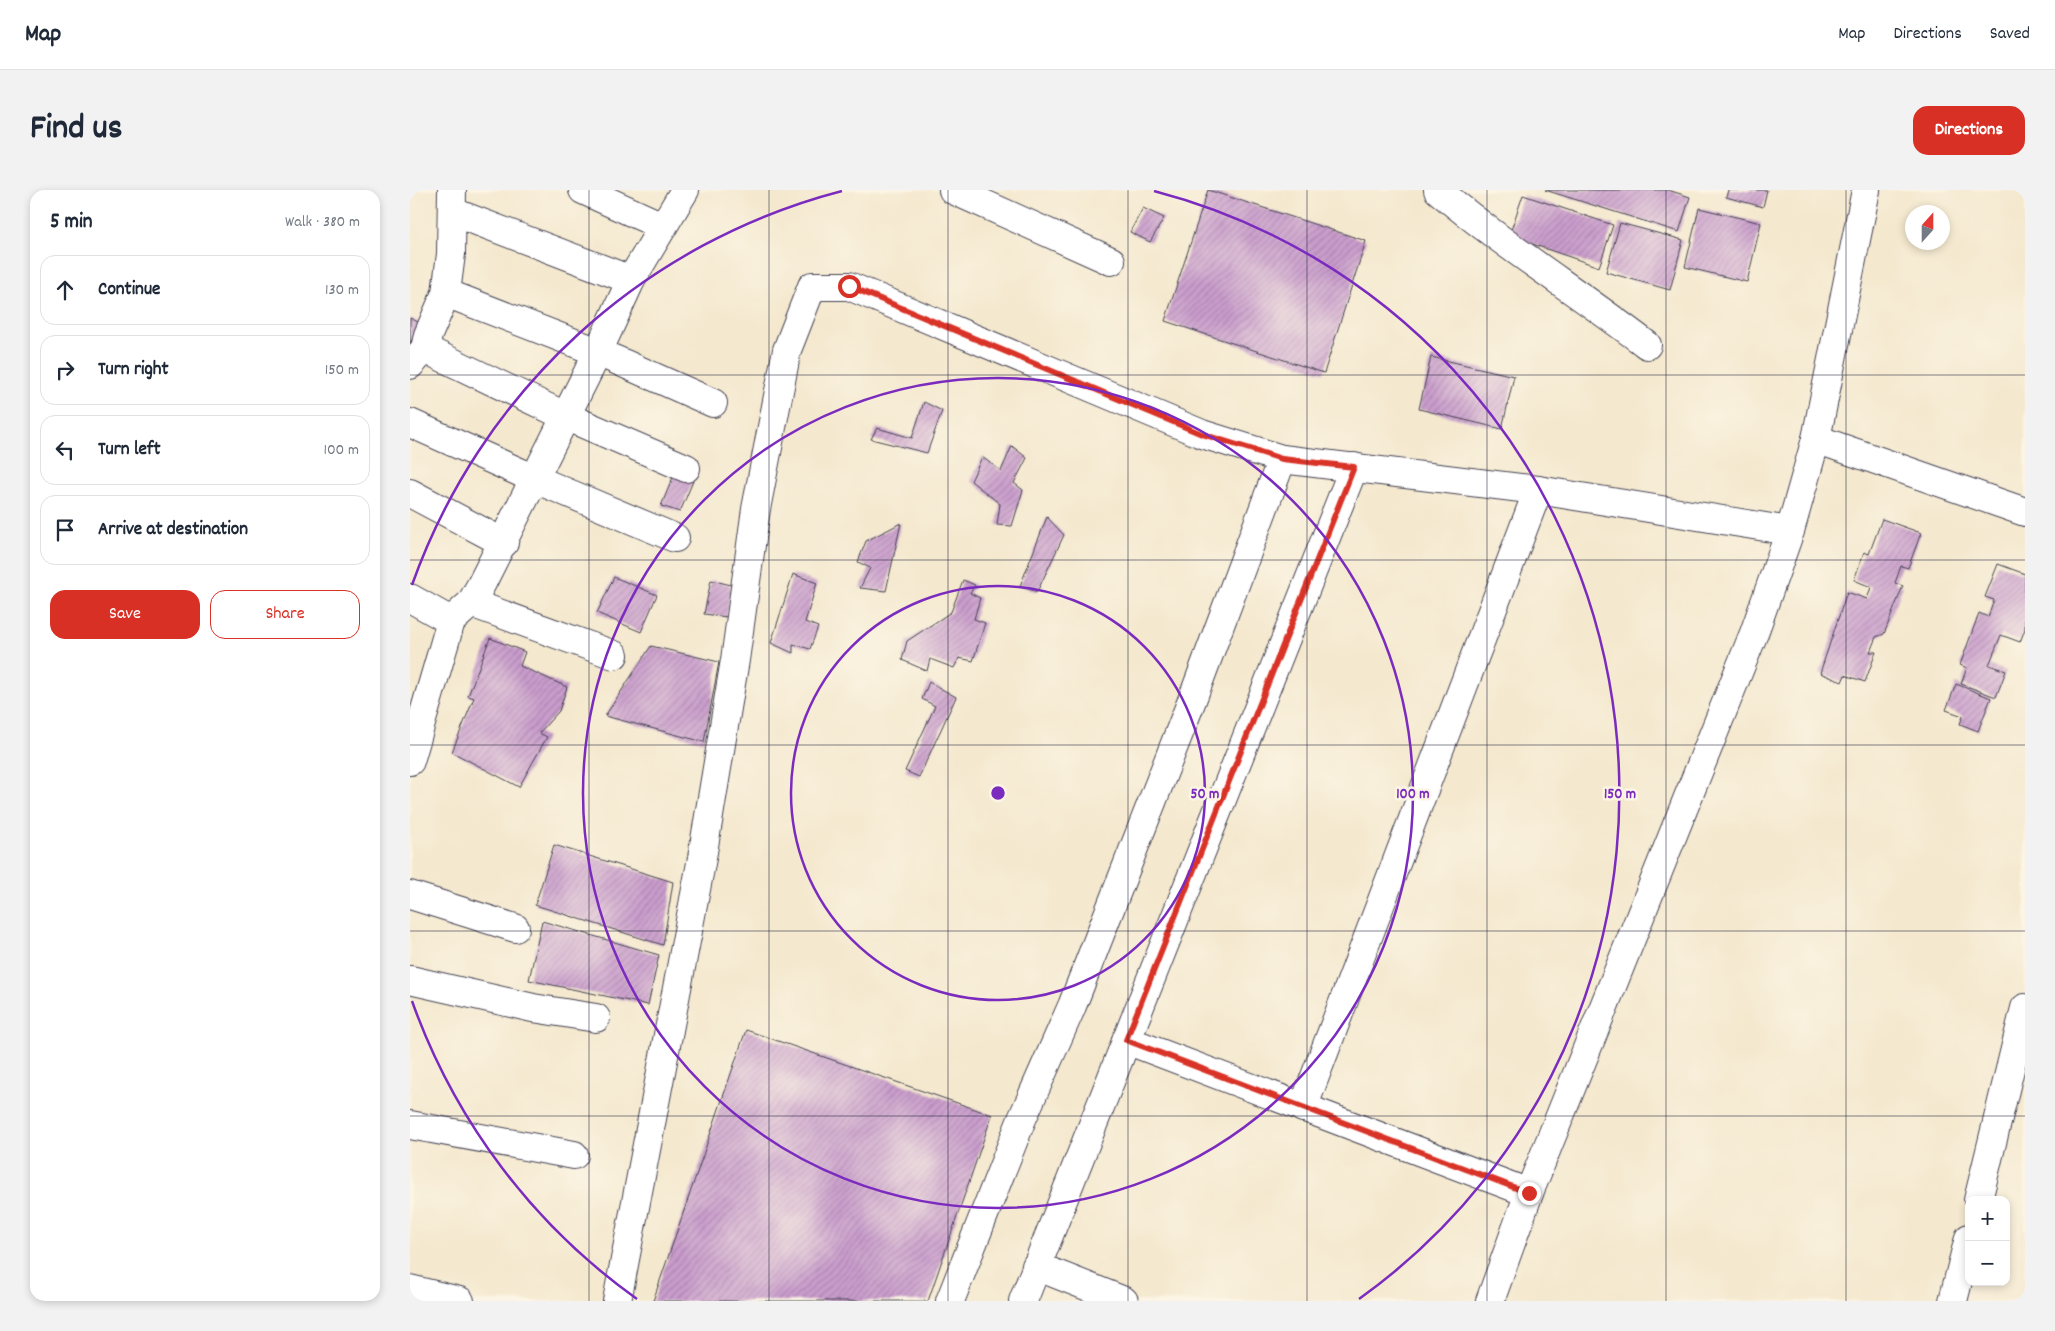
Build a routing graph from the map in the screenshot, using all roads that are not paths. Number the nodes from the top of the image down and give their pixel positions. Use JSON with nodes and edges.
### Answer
{"nodes":[{"id":1,"x":685,"y":190,"type":"edge"},
{"id":2,"x":953,"y":190,"type":"edge"},
{"id":3,"x":1438,"y":190,"type":"edge"},
{"id":4,"x":1866,"y":190,"type":"edge"},
{"id":5,"x":587,"y":191,"type":"edge"},
{"id":6,"x":453,"y":201,"type":"edge"},
{"id":7,"x":662,"y":226,"type":"junction"},
{"id":8,"x":1111,"y":261,"type":"dead end"},
{"id":9,"x":631,"y":280,"type":"junction"},
{"id":10,"x":446,"y":293,"type":"junction"},
{"id":11,"x":1647,"y":345,"type":"dead end"},
{"id":12,"x":598,"y":352,"type":"junction"},
{"id":13,"x":418,"y":356,"type":"edge"},
{"id":14,"x":714,"y":403,"type":"dead end"},
{"id":15,"x":565,"y":416,"type":"junction"},
{"id":16,"x":410,"y":423,"type":"edge"},
{"id":17,"x":1816,"y":439,"type":"junction"},
{"id":18,"x":1282,"y":459,"type":"junction"},
{"id":19,"x":1354,"y":467,"type":"junction"},
{"id":20,"x":686,"y":468,"type":"dead end"},
{"id":21,"x":535,"y":479,"type":"junction"},
{"id":22,"x":1538,"y":490,"type":"junction"},
{"id":23,"x":410,"y":493,"type":"edge"},
{"id":24,"x":2025,"y":512,"type":"edge"},
{"id":25,"x":1790,"y":531,"type":"junction"},
{"id":26,"x":675,"y":538,"type":"dead end"},
{"id":27,"x":504,"y":543,"type":"junction"},
{"id":28,"x":410,"y":598,"type":"edge"},
{"id":29,"x":471,"y":603,"type":"junction"},
{"id":30,"x":451,"y":621,"type":"junction"},
{"id":31,"x":614,"y":656,"type":"dead end"},
{"id":32,"x":411,"y":751,"type":"edge"},
{"id":33,"x":410,"y":896,"type":"edge"},
{"id":34,"x":515,"y":928,"type":"dead end"},
{"id":35,"x":410,"y":980,"type":"edge"},
{"id":36,"x":2025,"y":1008,"type":"edge"},
{"id":37,"x":596,"y":1018,"type":"dead end"},
{"id":38,"x":1126,"y":1040,"type":"junction"},
{"id":39,"x":1303,"y":1108,"type":"junction"},
{"id":40,"x":410,"y":1125,"type":"edge"},
{"id":41,"x":574,"y":1155,"type":"dead end"},
{"id":42,"x":1529,"y":1193,"type":"junction"},
{"id":43,"x":1979,"y":1196,"type":"edge"},
{"id":44,"x":1968,"y":1241,"type":"edge"},
{"id":45,"x":1036,"y":1266,"type":"junction"},
{"id":46,"x":410,"y":1289,"type":"edge"},
{"id":47,"x":460,"y":1301,"type":"edge"},
{"id":48,"x":617,"y":1301,"type":"edge"},
{"id":49,"x":950,"y":1301,"type":"edge"},
{"id":50,"x":1023,"y":1301,"type":"edge"},
{"id":51,"x":1124,"y":1301,"type":"edge"},
{"id":52,"x":1490,"y":1301,"type":"edge"},
{"id":53,"x":1953,"y":1301,"type":"edge"}],
"edges":[{"from":1,"to":7,"type":"street"},
{"from":2,"to":8,"type":"street"},
{"from":3,"to":11,"type":"street"},
{"from":4,"to":17,"type":"street"},
{"from":5,"to":7,"type":"street"},
{"from":6,"to":9,"type":"street"},
{"from":6,"to":10,"type":"street"},
{"from":7,"to":9,"type":"street"},
{"from":9,"to":12,"type":"street"},
{"from":10,"to":12,"type":"street"},
{"from":10,"to":13,"type":"street"},
{"from":12,"to":14,"type":"street"},
{"from":12,"to":15,"type":"street"},
{"from":13,"to":15,"type":"street"},
{"from":15,"to":20,"type":"street"},
{"from":15,"to":21,"type":"street"},
{"from":16,"to":21,"type":"street"},
{"from":17,"to":24,"type":"street"},
{"from":17,"to":25,"type":"street"},
{"from":18,"to":19,"type":"street"},
{"from":18,"to":48,"type":"street"},
{"from":18,"to":49,"type":"street"},
{"from":19,"to":22,"type":"street"},
{"from":19,"to":38,"type":"street"},
{"from":21,"to":26,"type":"street"},
{"from":21,"to":27,"type":"street"},
{"from":22,"to":25,"type":"street"},
{"from":22,"to":39,"type":"street"},
{"from":23,"to":27,"type":"street"},
{"from":25,"to":42,"type":"street"},
{"from":27,"to":29,"type":"street"},
{"from":28,"to":30,"type":"street"},
{"from":29,"to":30,"type":"street"},
{"from":29,"to":31,"type":"street"},
{"from":30,"to":32,"type":"street"},
{"from":33,"to":34,"type":"street"},
{"from":35,"to":37,"type":"street"},
{"from":36,"to":43,"type":"street"},
{"from":38,"to":39,"type":"street"},
{"from":38,"to":45,"type":"street"},
{"from":39,"to":42,"type":"street"},
{"from":40,"to":41,"type":"street"},
{"from":42,"to":52,"type":"street"},
{"from":44,"to":53,"type":"street"},
{"from":45,"to":50,"type":"street"},
{"from":45,"to":51,"type":"street"},
{"from":46,"to":47,"type":"street"}]}
